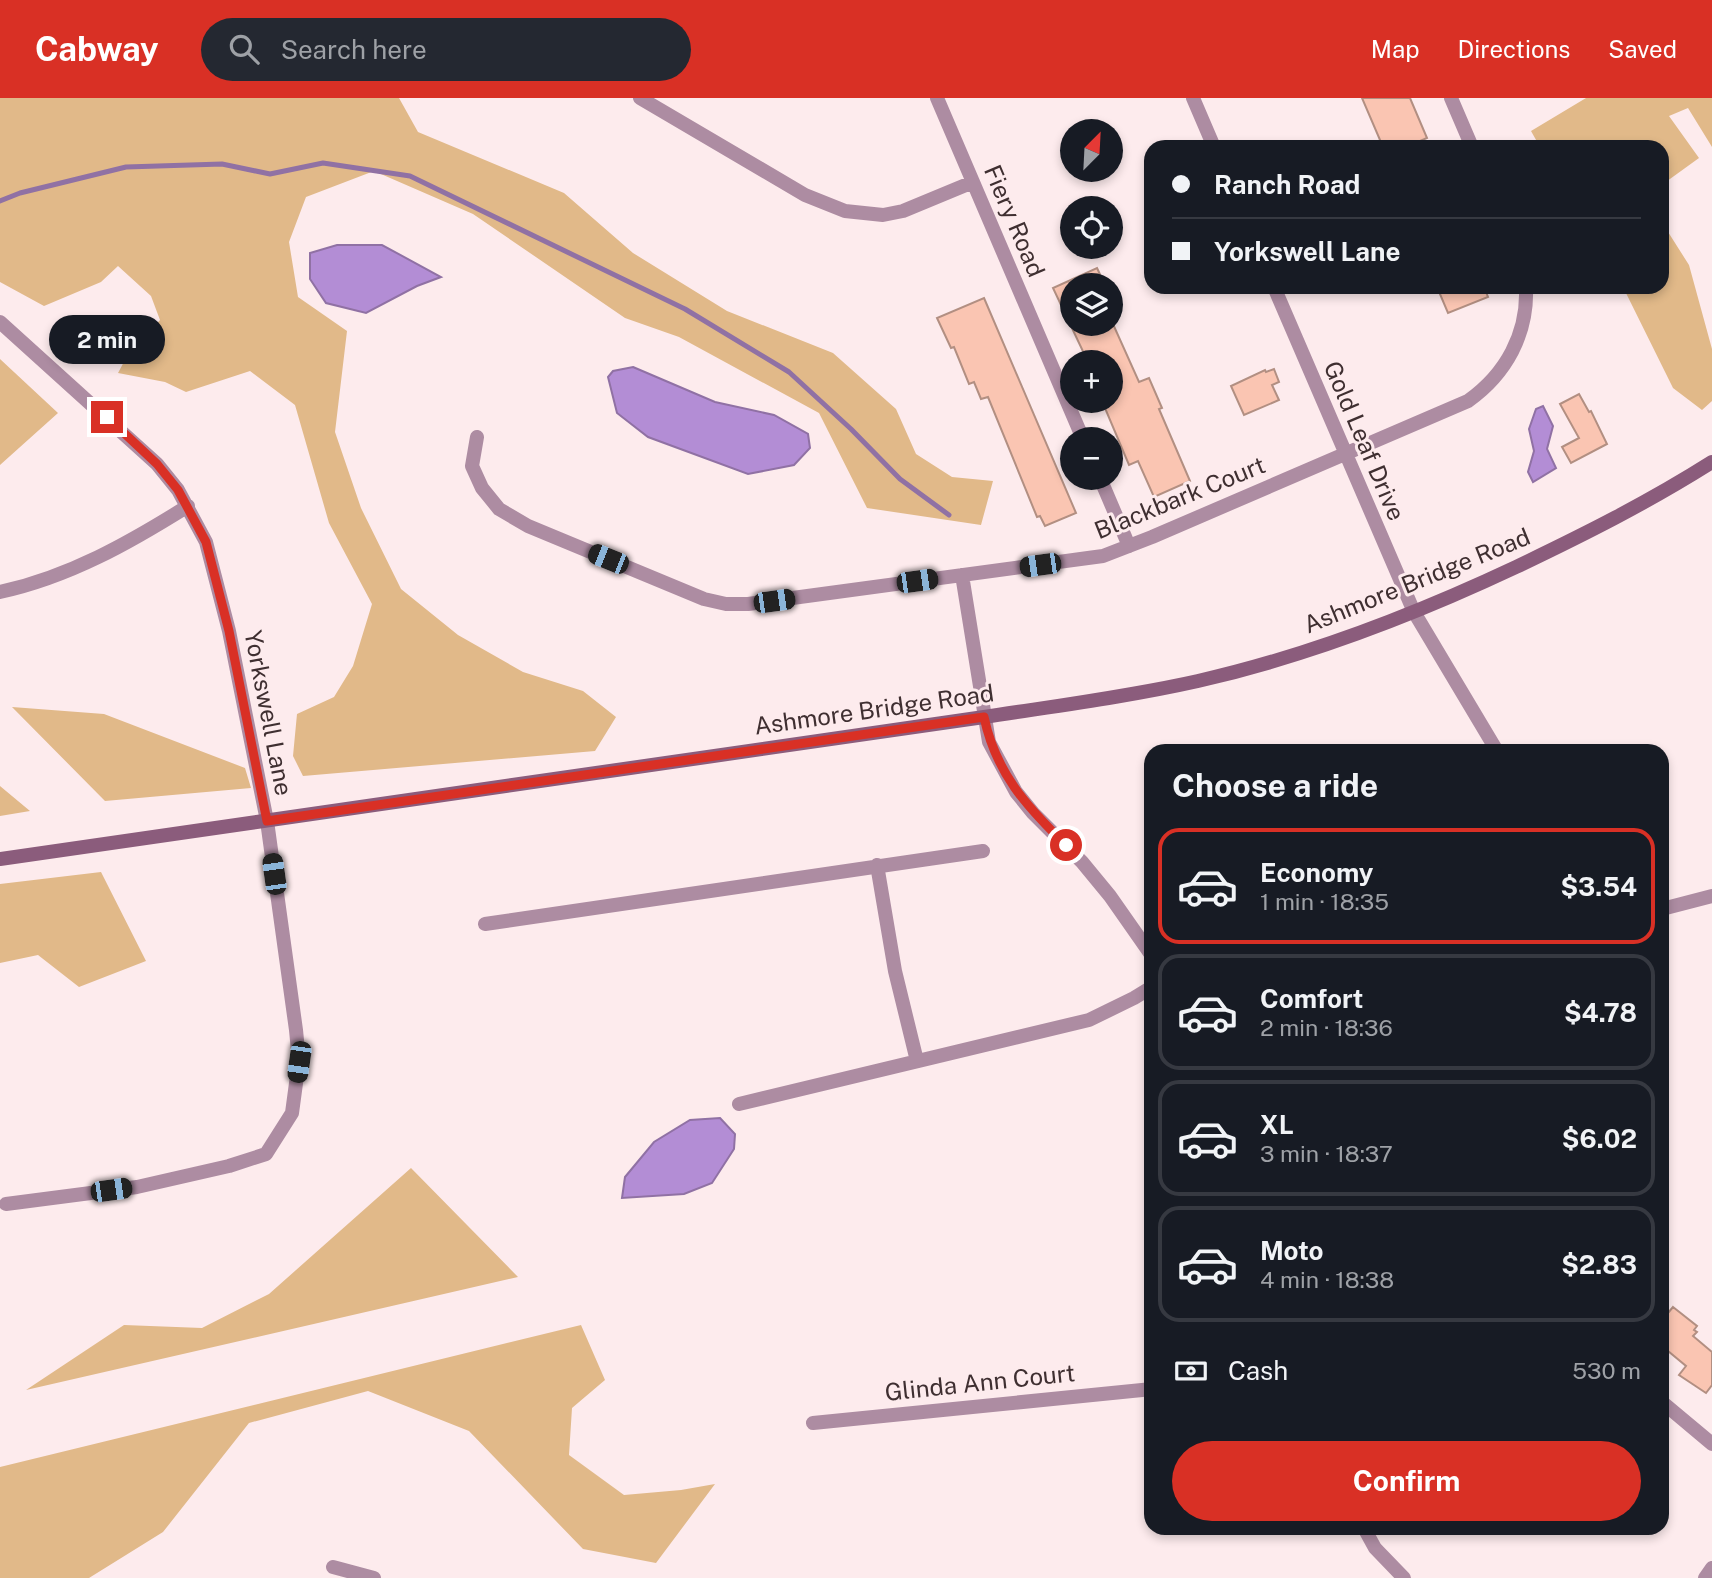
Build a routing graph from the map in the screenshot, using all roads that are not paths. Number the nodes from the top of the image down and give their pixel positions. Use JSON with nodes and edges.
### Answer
{"nodes":[{"id":1,"x":640,"y":98,"type":"edge"},
{"id":2,"x":937,"y":98,"type":"edge"},
{"id":3,"x":1193,"y":98,"type":"edge"},
{"id":4,"x":1451,"y":98,"type":"edge"},
{"id":5,"x":1211,"y":140,"type":"edge"},
{"id":6,"x":1469,"y":140,"type":"edge"},
{"id":7,"x":973,"y":182,"type":"junction"},
{"id":8,"x":1277,"y":294,"type":"edge"},
{"id":9,"x":1526,"y":294,"type":"edge"},
{"id":10,"x":0,"y":322,"type":"edge"},
{"id":11,"x":1078,"y":427,"type":"edge"},
{"id":12,"x":477,"y":437,"type":"dead end"},
{"id":13,"x":1345,"y":453,"type":"junction"},
{"id":14,"x":1712,"y":462,"type":"edge"},
{"id":15,"x":1105,"y":490,"type":"edge"},
{"id":16,"x":188,"y":506,"type":"junction"},
{"id":17,"x":1129,"y":546,"type":"junction"},
{"id":18,"x":962,"y":575,"type":"junction"},
{"id":19,"x":0,"y":592,"type":"edge"},
{"id":20,"x":1414,"y":612,"type":"junction"},
{"id":21,"x":984,"y":717,"type":"junction"},
{"id":22,"x":1493,"y":744,"type":"edge"},
{"id":23,"x":267,"y":821,"type":"junction"},
{"id":24,"x":984,"y":851,"type":"dead end"},
{"id":25,"x":0,"y":859,"type":"edge"},
{"id":26,"x":877,"y":865,"type":"junction"},
{"id":27,"x":1712,"y":896,"type":"edge"},
{"id":28,"x":1669,"y":907,"type":"edge"},
{"id":29,"x":485,"y":924,"type":"dead end"},
{"id":30,"x":1144,"y":945,"type":"edge"},
{"id":31,"x":1144,"y":992,"type":"edge"},
{"id":32,"x":917,"y":1061,"type":"junction"},
{"id":33,"x":739,"y":1104,"type":"dead end"},
{"id":34,"x":6,"y":1204,"type":"dead end"},
{"id":35,"x":1144,"y":1390,"type":"edge"},
{"id":36,"x":1669,"y":1408,"type":"edge"},
{"id":37,"x":813,"y":1423,"type":"dead end"},
{"id":38,"x":1712,"y":1444,"type":"edge"},
{"id":39,"x":1368,"y":1535,"type":"edge"},
{"id":40,"x":333,"y":1567,"type":"dead end"},
{"id":41,"x":1712,"y":1568,"type":"edge"},
{"id":42,"x":1705,"y":1577,"type":"edge"},
{"id":43,"x":374,"y":1578,"type":"edge"},
{"id":44,"x":1404,"y":1578,"type":"edge"}],
"edges":[{"from":1,"to":7,"type":"street"},
{"from":2,"to":7,"type":"street","name":"Fiery Road"},
{"from":3,"to":5,"type":"street"},
{"from":4,"to":6,"type":"street"},
{"from":7,"to":11,"type":"street","name":"Fiery Road"},
{"from":8,"to":13,"type":"street","name":"Gold Leaf Drive"},
{"from":9,"to":13,"type":"street","name":"Blackbark Court"},
{"from":10,"to":16,"type":"street","name":"Yorkswell Lane"},
{"from":12,"to":18,"type":"street","name":"Blackbark Court"},
{"from":13,"to":17,"type":"street","name":"Blackbark Court"},
{"from":13,"to":20,"type":"street","name":"Gold Leaf Drive"},
{"from":14,"to":20,"type":"main road","name":"Ashmore Bridge Road"},
{"from":15,"to":17,"type":"street"},
{"from":16,"to":19,"type":"street"},
{"from":16,"to":23,"type":"street","name":"Yorkswell Lane"},
{"from":17,"to":18,"type":"street","name":"Blackbark Court"},
{"from":18,"to":21,"type":"street"},
{"from":20,"to":21,"type":"main road","name":"Ashmore Bridge Road"},
{"from":20,"to":22,"type":"street","name":"Gold Leaf Drive"},
{"from":21,"to":23,"type":"main road","name":"Ashmore Bridge Road"},
{"from":21,"to":30,"type":"street"},
{"from":23,"to":25,"type":"main road","name":"Ashmore Bridge Road"},
{"from":23,"to":34,"type":"street","name":"Yorkswell Lane"},
{"from":24,"to":26,"type":"street"},
{"from":26,"to":29,"type":"street"},
{"from":26,"to":32,"type":"street"},
{"from":27,"to":28,"type":"street"},
{"from":31,"to":32,"type":"street"},
{"from":32,"to":33,"type":"street"},
{"from":35,"to":37,"type":"street","name":"Glinda Ann Court"},
{"from":36,"to":38,"type":"street"},
{"from":39,"to":44,"type":"street"},
{"from":40,"to":43,"type":"street"},
{"from":41,"to":42,"type":"street"}]}
